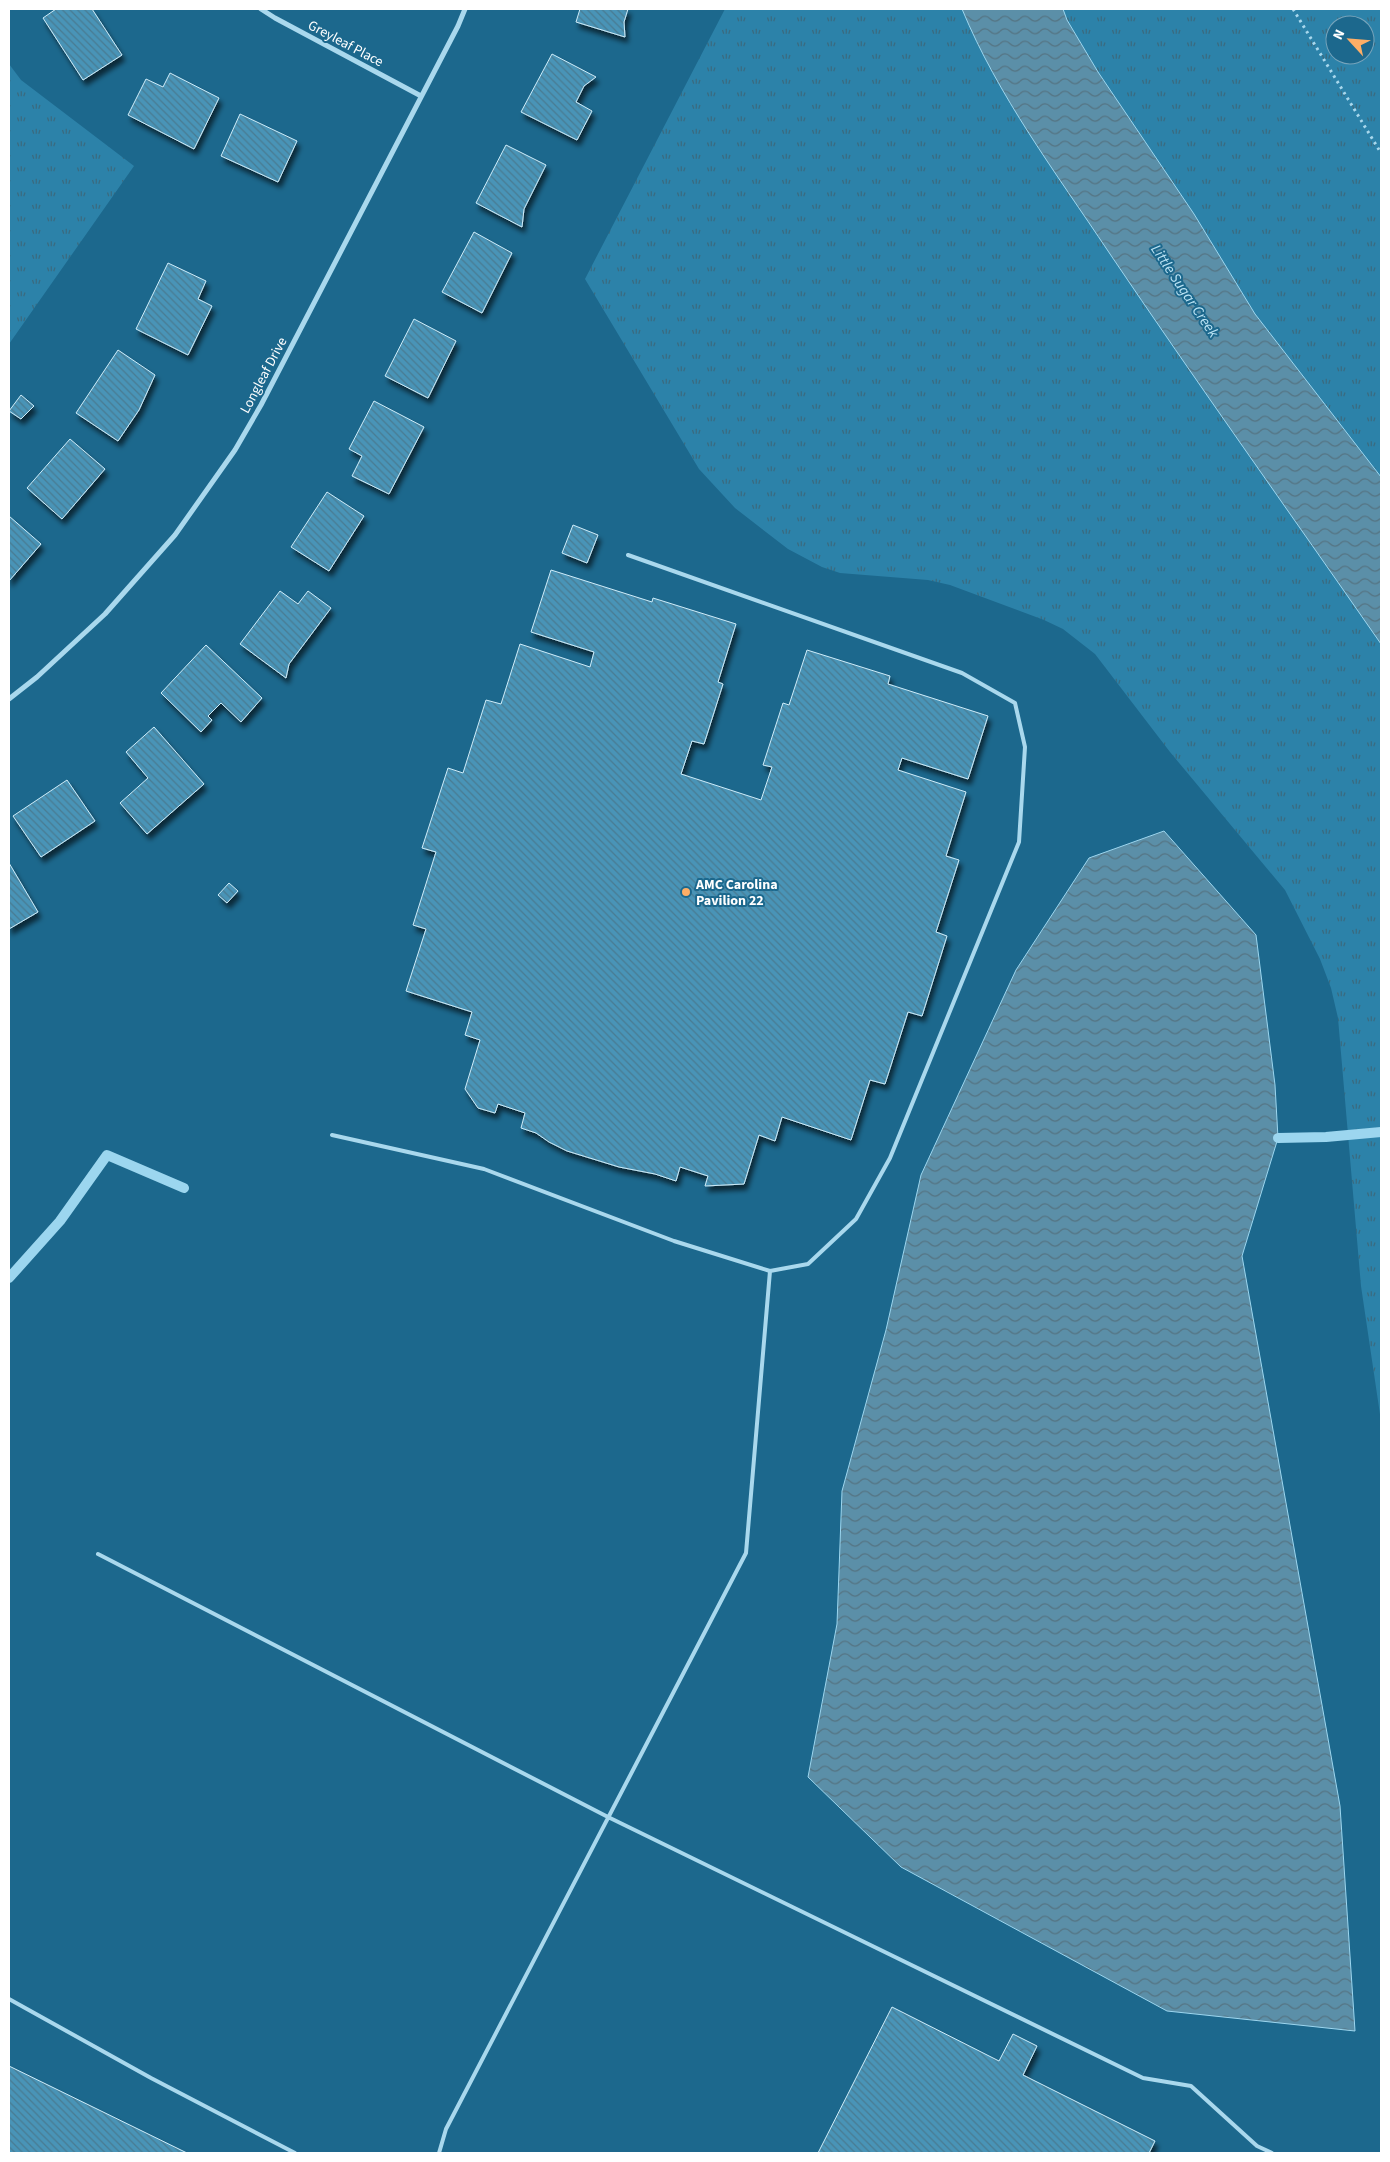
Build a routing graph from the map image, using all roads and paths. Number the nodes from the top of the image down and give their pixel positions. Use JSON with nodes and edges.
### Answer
{"nodes":[{"id":1,"x":261,"y":9,"type":"edge"},
{"id":2,"x":464,"y":9,"type":"edge"},
{"id":3,"x":1293,"y":9,"type":"edge"},
{"id":4,"x":422,"y":96,"type":"junction"},
{"id":5,"x":1381,"y":153,"type":"edge"},
{"id":6,"x":628,"y":555,"type":"dead end"},
{"id":7,"x":9,"y":699,"type":"edge"},
{"id":8,"x":332,"y":1135,"type":"dead end"},
{"id":9,"x":770,"y":1271,"type":"junction"},
{"id":10,"x":98,"y":1554,"type":"dead end"},
{"id":11,"x":608,"y":1817,"type":"junction"},
{"id":12,"x":9,"y":1999,"type":"edge"},
{"id":13,"x":294,"y":2153,"type":"edge"},
{"id":14,"x":439,"y":2153,"type":"edge"},
{"id":15,"x":1272,"y":2153,"type":"edge"}],
"edges":[{"from":1,"to":4,"type":"street","name":"Greyleaf Place"},
{"from":2,"to":4,"type":"street","name":"Longleaf Drive"},
{"from":3,"to":5,"type":"path"},
{"from":4,"to":7,"type":"street","name":"Longleaf Drive"},
{"from":6,"to":9,"type":"lane"},
{"from":8,"to":9,"type":"lane"},
{"from":9,"to":11,"type":"lane"},
{"from":10,"to":11,"type":"lane"},
{"from":11,"to":14,"type":"lane"},
{"from":11,"to":15,"type":"lane"},
{"from":12,"to":13,"type":"lane"}]}
